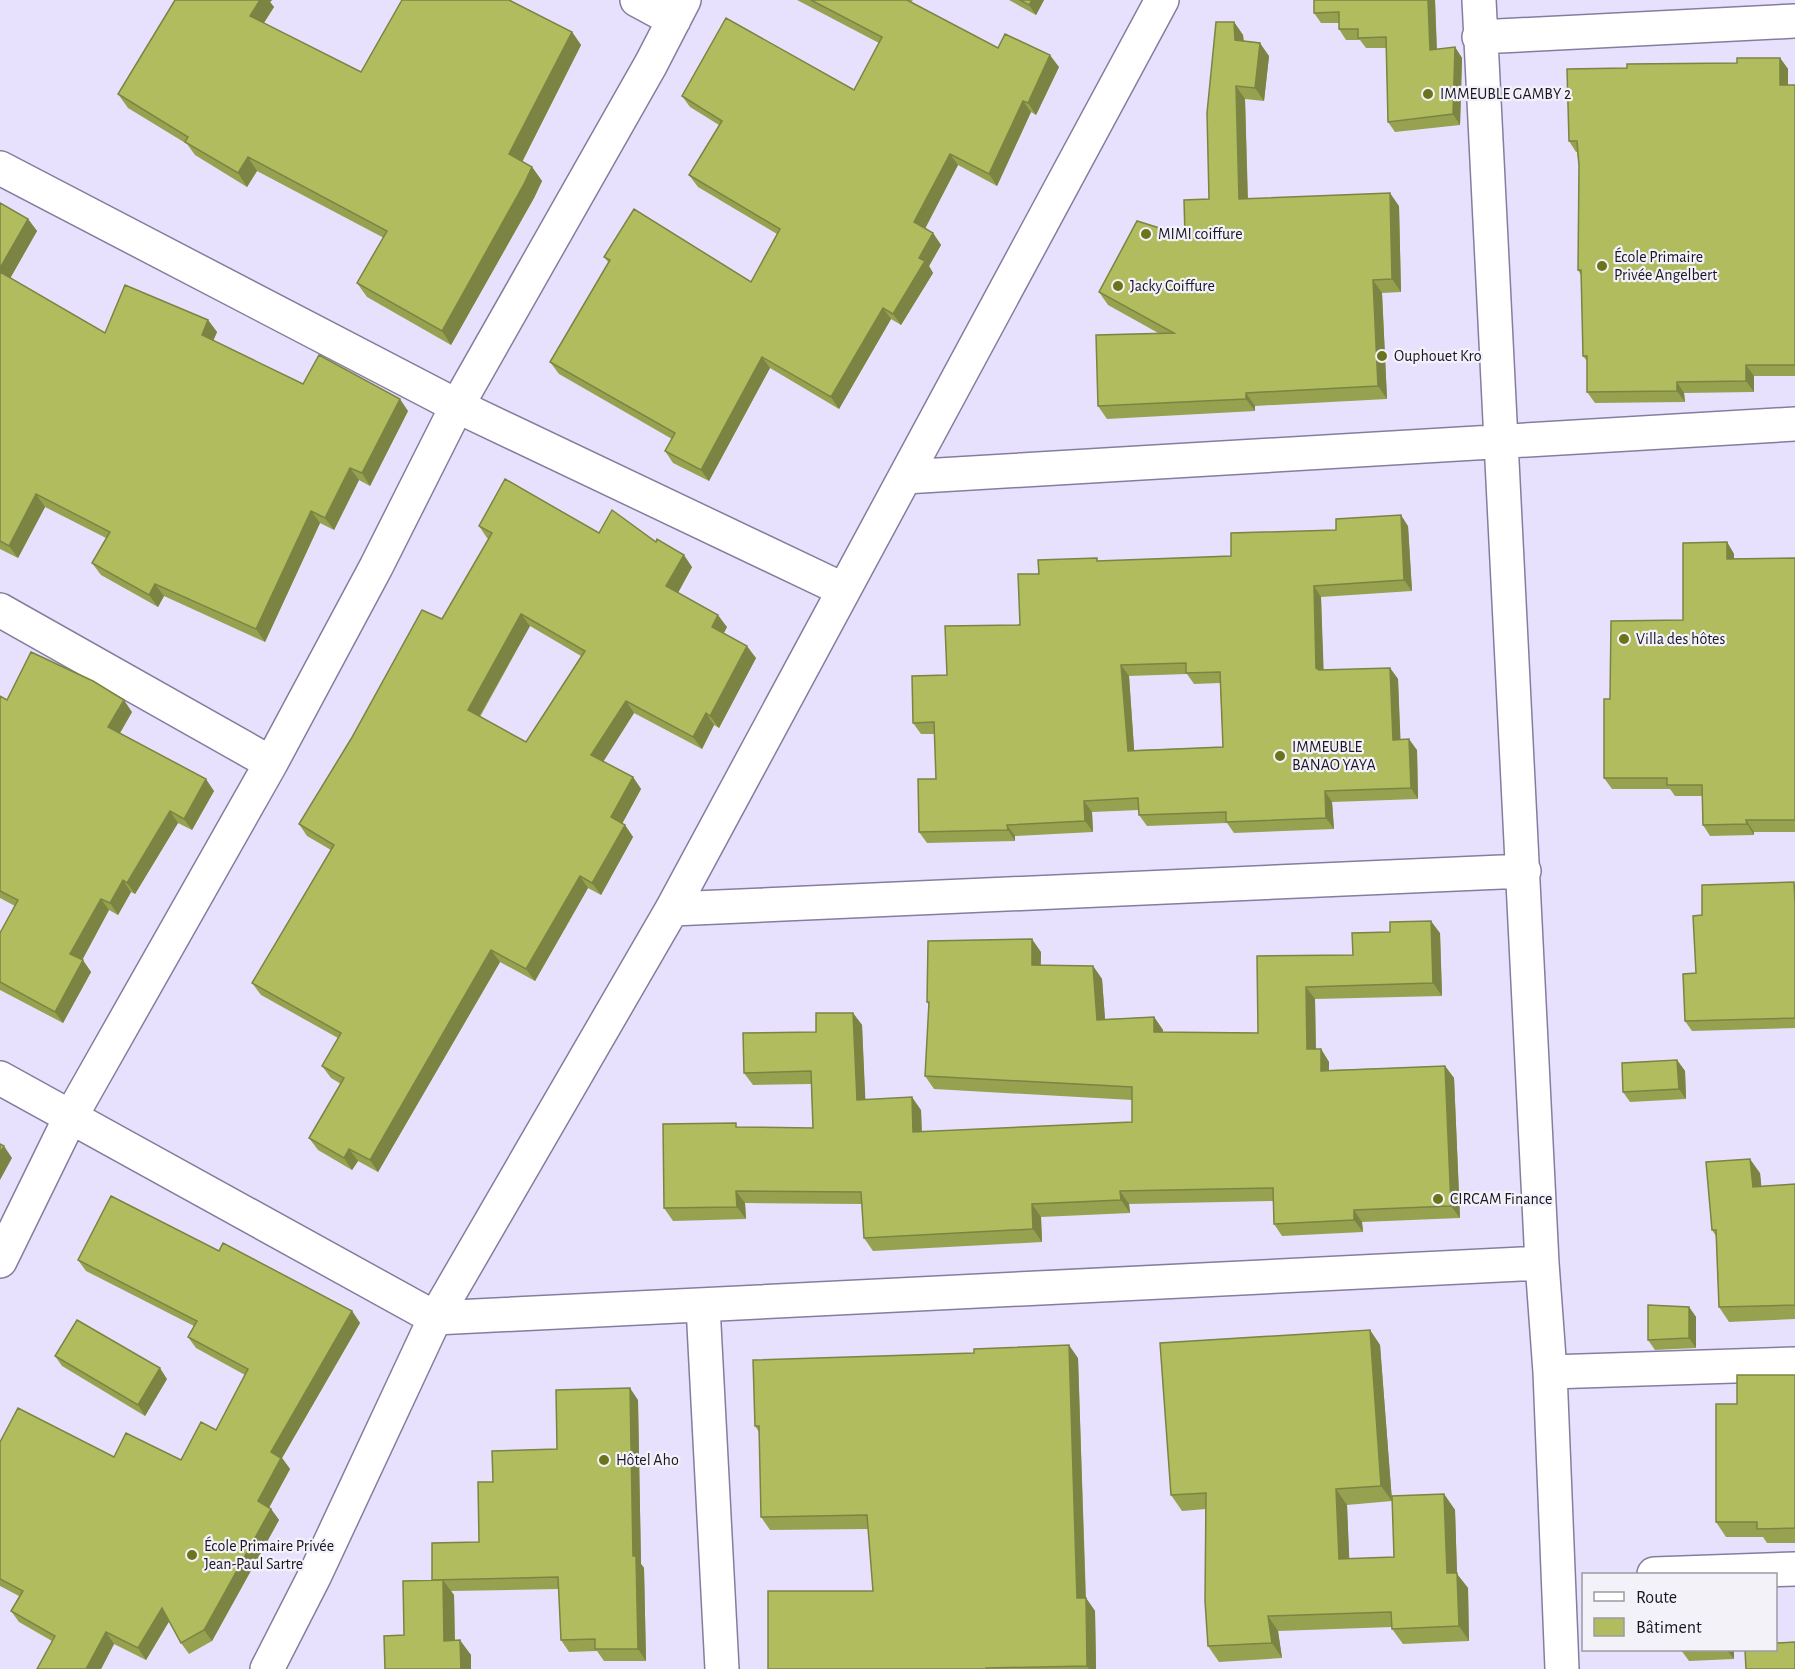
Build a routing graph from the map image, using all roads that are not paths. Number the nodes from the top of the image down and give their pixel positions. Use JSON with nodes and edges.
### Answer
{"nodes":[{"id":1,"x":637,"y":0,"type":"edge"},
{"id":2,"x":1162,"y":0,"type":"edge"},
{"id":3,"x":1479,"y":0,"type":"edge"},
{"id":4,"x":679,"y":10,"type":"edge"},
{"id":5,"x":1795,"y":21,"type":"edge"},
{"id":6,"x":1479,"y":37,"type":"junction"},
{"id":7,"x":0,"y":168,"type":"edge"},
{"id":8,"x":457,"y":406,"type":"junction"},
{"id":9,"x":1795,"y":424,"type":"edge"},
{"id":10,"x":1499,"y":439,"type":"junction"},
{"id":11,"x":905,"y":477,"type":"junction"},
{"id":12,"x":844,"y":590,"type":"junction"},
{"id":13,"x":0,"y":610,"type":"edge"},
{"id":14,"x":271,"y":764,"type":"junction"},
{"id":15,"x":1524,"y":871,"type":"junction"},
{"id":16,"x":672,"y":909,"type":"junction"},
{"id":17,"x":0,"y":1078,"type":"edge"},
{"id":18,"x":70,"y":1118,"type":"junction"},
{"id":19,"x":0,"y":1261,"type":"edge"},
{"id":20,"x":1542,"y":1263,"type":"junction"},
{"id":21,"x":703,"y":1306,"type":"junction"},
{"id":22,"x":435,"y":1317,"type":"junction"},
{"id":23,"x":1795,"y":1364,"type":"edge"},
{"id":24,"x":1550,"y":1372,"type":"junction"},
{"id":25,"x":1795,"y":1569,"type":"edge"},
{"id":26,"x":1701,"y":1573,"type":"edge"},
{"id":27,"x":1570,"y":1578,"type":"edge"},
{"id":28,"x":267,"y":1669,"type":"edge"},
{"id":29,"x":722,"y":1669,"type":"edge"},
{"id":30,"x":1562,"y":1669,"type":"edge"}],
"edges":[{"from":1,"to":4,"type":"street"},
{"from":2,"to":11,"type":"street"},
{"from":3,"to":6,"type":"street"},
{"from":4,"to":8,"type":"street"},
{"from":5,"to":6,"type":"street"},
{"from":6,"to":10,"type":"street"},
{"from":7,"to":8,"type":"street"},
{"from":8,"to":12,"type":"street"},
{"from":8,"to":14,"type":"street"},
{"from":9,"to":10,"type":"street"},
{"from":10,"to":11,"type":"street"},
{"from":10,"to":15,"type":"street"},
{"from":11,"to":12,"type":"street"},
{"from":12,"to":16,"type":"street"},
{"from":13,"to":14,"type":"street"},
{"from":14,"to":18,"type":"street"},
{"from":15,"to":16,"type":"street"},
{"from":15,"to":20,"type":"street"},
{"from":16,"to":22,"type":"street"},
{"from":17,"to":18,"type":"street"},
{"from":18,"to":19,"type":"street"},
{"from":18,"to":22,"type":"street"},
{"from":20,"to":21,"type":"street"},
{"from":20,"to":24,"type":"street"},
{"from":21,"to":22,"type":"street"},
{"from":21,"to":29,"type":"street"},
{"from":22,"to":28,"type":"street"},
{"from":23,"to":24,"type":"street"},
{"from":24,"to":27,"type":"street"},
{"from":25,"to":26,"type":"street"},
{"from":27,"to":30,"type":"street"}]}
